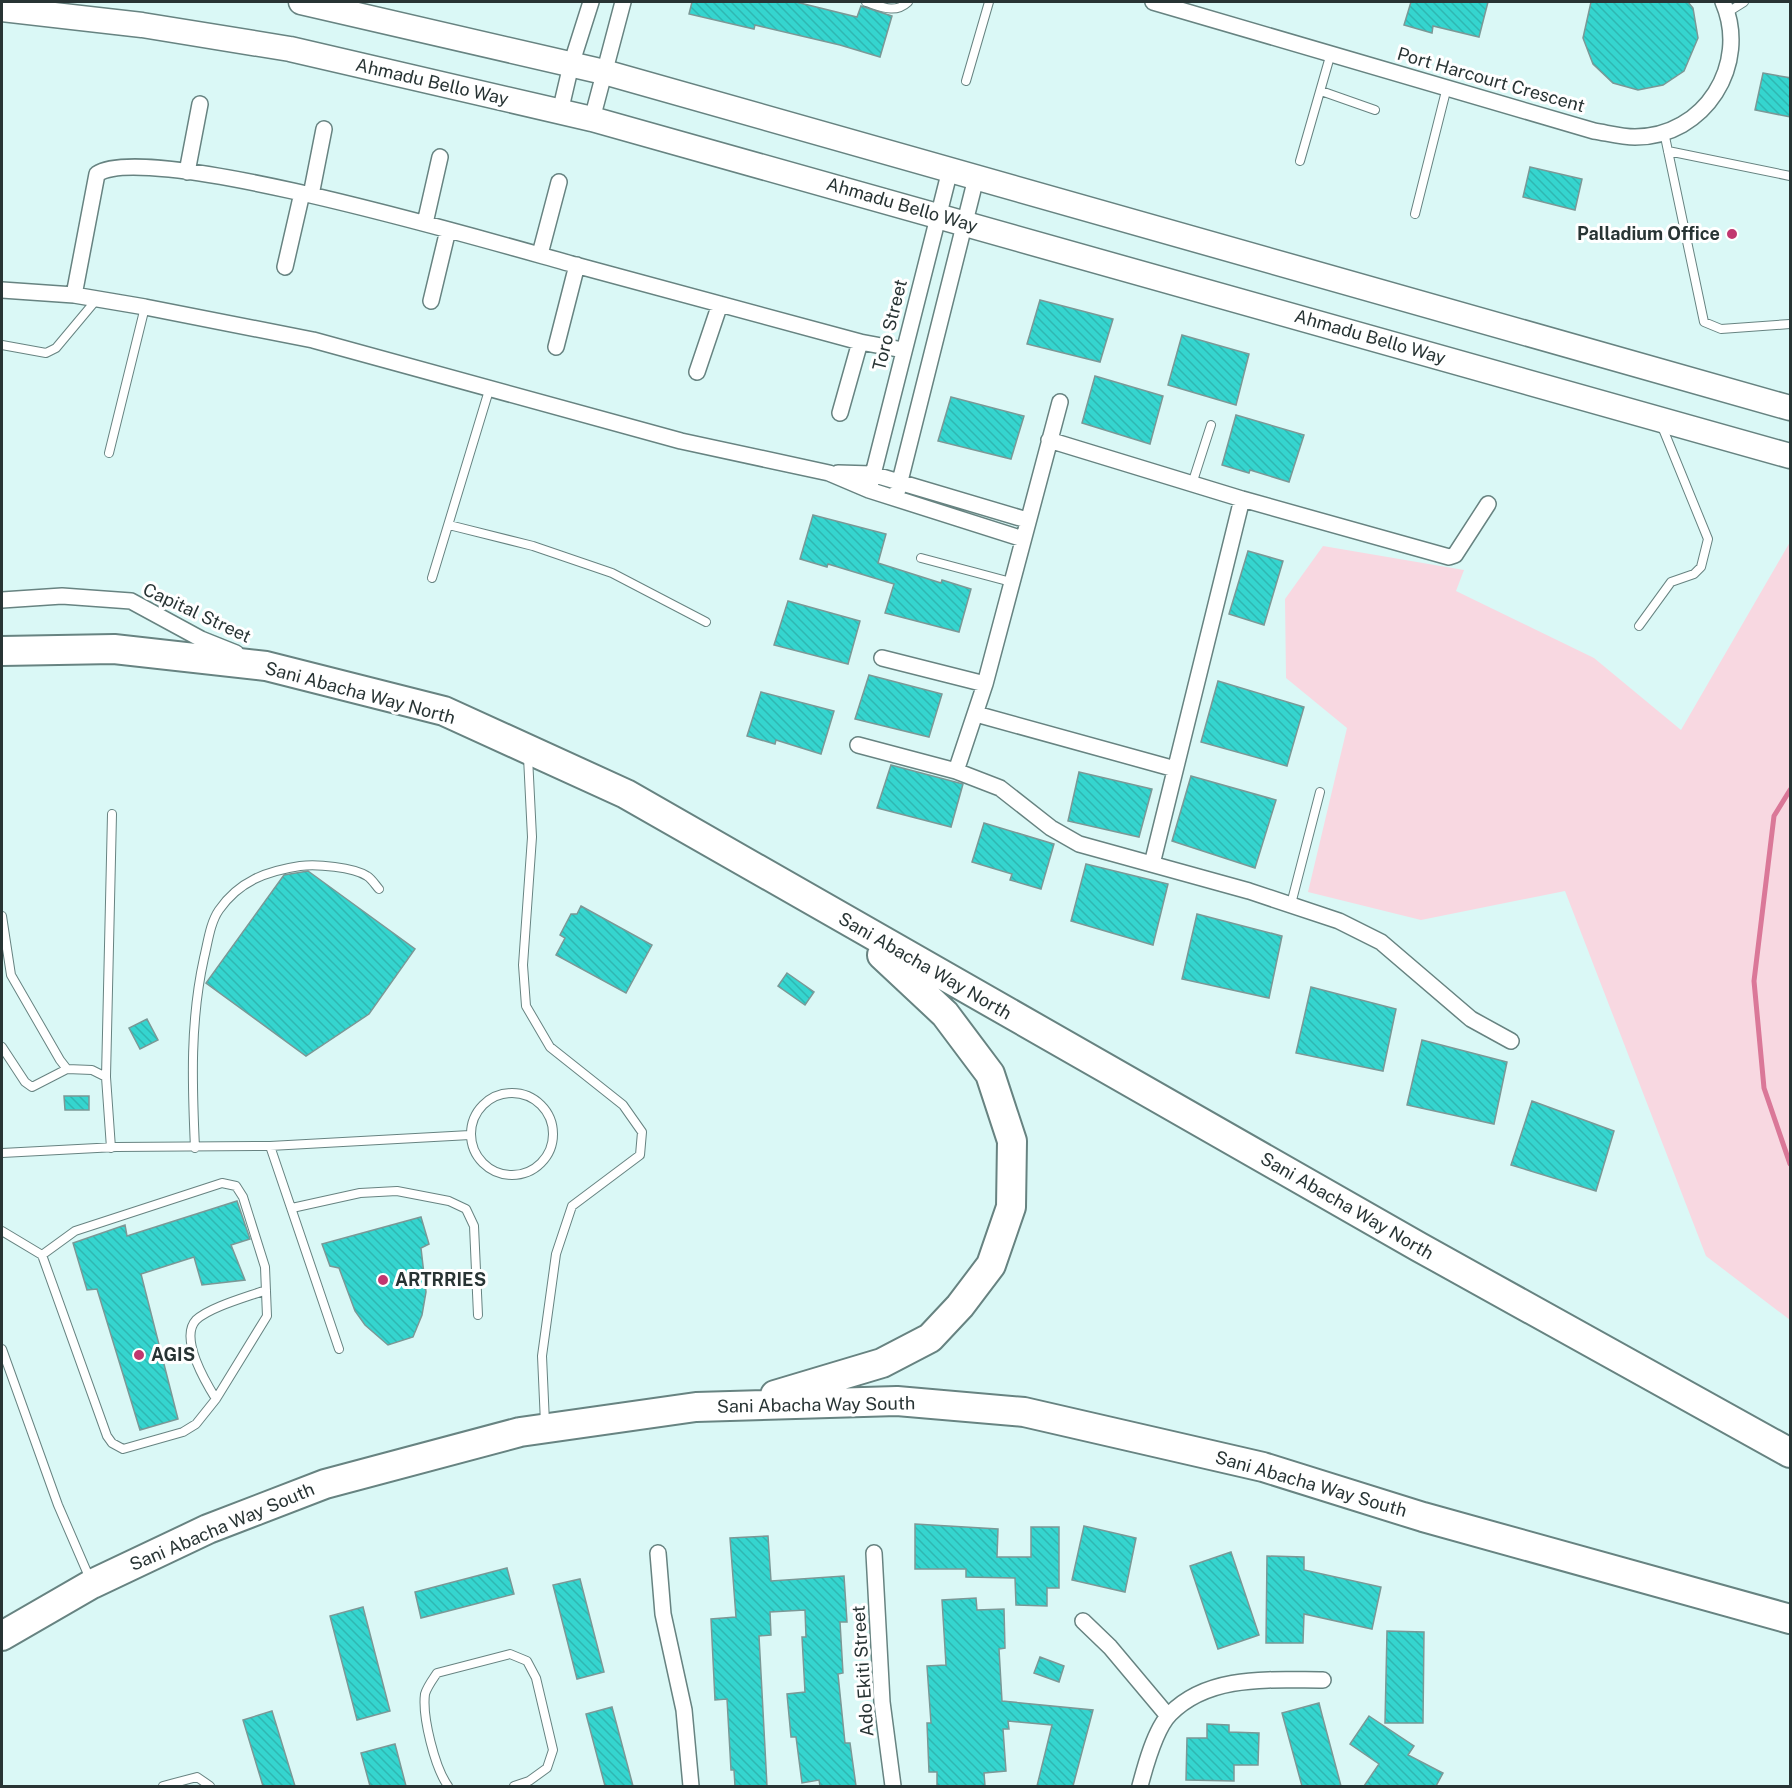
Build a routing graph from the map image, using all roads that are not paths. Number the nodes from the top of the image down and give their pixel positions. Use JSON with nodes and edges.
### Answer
{"nodes":[{"id":1,"x":301,"y":2,"type":"edge"},
{"id":2,"x":591,"y":2,"type":"edge"},
{"id":3,"x":623,"y":2,"type":"edge"},
{"id":4,"x":866,"y":2,"type":"edge"},
{"id":5,"x":908,"y":2,"type":"edge"},
{"id":6,"x":989,"y":2,"type":"edge"},
{"id":7,"x":1153,"y":2,"type":"edge"},
{"id":8,"x":1744,"y":2,"type":"edge"},
{"id":9,"x":1725,"y":7,"type":"edge"},
{"id":10,"x":2,"y":9,"type":"edge"},
{"id":11,"x":1332,"y":53,"type":"junction"},
{"id":12,"x":571,"y":65,"type":"junction"},
{"id":13,"x":604,"y":72,"type":"junction"},
{"id":14,"x":966,"y":81,"type":"dead end"},
{"id":15,"x":1447,"y":87,"type":"junction"},
{"id":16,"x":1321,"y":91,"type":"junction"},
{"id":17,"x":200,"y":104,"type":"dead end"},
{"id":18,"x":1375,"y":110,"type":"dead end"},
{"id":19,"x":560,"y":112,"type":"junction"},
{"id":20,"x":592,"y":119,"type":"junction"},
{"id":21,"x":324,"y":129,"type":"dead end"},
{"id":22,"x":1664,"y":132,"type":"junction"},
{"id":23,"x":1668,"y":150,"type":"junction"},
{"id":24,"x":440,"y":158,"type":"dead end"},
{"id":25,"x":1300,"y":162,"type":"dead end"},
{"id":26,"x":951,"y":170,"type":"junction"},
{"id":27,"x":187,"y":172,"type":"junction"},
{"id":28,"x":1791,"y":176,"type":"edge"},
{"id":29,"x":976,"y":178,"type":"junction"},
{"id":30,"x":559,"y":182,"type":"dead end"},
{"id":31,"x":306,"y":194,"type":"junction"},
{"id":32,"x":938,"y":214,"type":"junction"},
{"id":33,"x":1414,"y":214,"type":"dead end"},
{"id":34,"x":964,"y":222,"type":"junction"},
{"id":35,"x":425,"y":223,"type":"junction"},
{"id":36,"x":448,"y":230,"type":"junction"},
{"id":37,"x":540,"y":254,"type":"junction"},
{"id":38,"x":577,"y":266,"type":"junction"},
{"id":39,"x":285,"y":267,"type":"dead end"},
{"id":40,"x":2,"y":290,"type":"edge"},
{"id":41,"x":74,"y":296,"type":"junction"},
{"id":42,"x":97,"y":299,"type":"junction"},
{"id":43,"x":432,"y":301,"type":"dead end"},
{"id":44,"x":720,"y":304,"type":"junction"},
{"id":45,"x":145,"y":307,"type":"junction"},
{"id":46,"x":1791,"y":324,"type":"edge"},
{"id":47,"x":860,"y":342,"type":"junction"},
{"id":48,"x":2,"y":345,"type":"edge"},
{"id":49,"x":556,"y":347,"type":"dead end"},
{"id":50,"x":903,"y":350,"type":"junction"},
{"id":51,"x":697,"y":372,"type":"dead end"},
{"id":52,"x":490,"y":387,"type":"junction"},
{"id":53,"x":1060,"y":402,"type":"dead end"},
{"id":54,"x":1791,"y":408,"type":"edge"},
{"id":55,"x":840,"y":413,"type":"dead end"},
{"id":56,"x":1658,"y":418,"type":"junction"},
{"id":57,"x":1211,"y":425,"type":"dead end"},
{"id":58,"x":1049,"y":440,"type":"junction"},
{"id":59,"x":109,"y":453,"type":"dead end"},
{"id":60,"x":1791,"y":456,"type":"edge"},
{"id":61,"x":829,"y":473,"type":"junction"},
{"id":62,"x":872,"y":474,"type":"junction"},
{"id":63,"x":1192,"y":484,"type":"junction"},
{"id":64,"x":898,"y":489,"type":"junction"},
{"id":65,"x":869,"y":490,"type":"junction"},
{"id":66,"x":1242,"y":499,"type":"junction"},
{"id":67,"x":1488,"y":504,"type":"dead end"},
{"id":68,"x":1027,"y":520,"type":"junction"},
{"id":69,"x":449,"y":525,"type":"junction"},
{"id":70,"x":1023,"y":539,"type":"junction"},
{"id":71,"x":921,"y":558,"type":"dead end"},
{"id":72,"x":432,"y":578,"type":"dead end"},
{"id":73,"x":1011,"y":582,"type":"junction"},
{"id":74,"x":2,"y":600,"type":"edge"},
{"id":75,"x":706,"y":622,"type":"dead end"},
{"id":76,"x":1639,"y":626,"type":"dead end"},
{"id":77,"x":2,"y":651,"type":"edge"},
{"id":78,"x":882,"y":658,"type":"dead end"},
{"id":79,"x":266,"y":666,"type":"junction"},
{"id":80,"x":985,"y":684,"type":"junction"},
{"id":81,"x":976,"y":714,"type":"junction"},
{"id":82,"x":858,"y":745,"type":"dead end"},
{"id":83,"x":528,"y":749,"type":"junction"},
{"id":84,"x":1175,"y":769,"type":"junction"},
{"id":85,"x":956,"y":771,"type":"junction"},
{"id":86,"x":1320,"y":792,"type":"dead end"},
{"id":87,"x":112,"y":814,"type":"dead end"},
{"id":88,"x":1152,"y":864,"type":"junction"},
{"id":89,"x":783,"y":886,"type":"junction"},
{"id":90,"x":379,"y":889,"type":"dead end"},
{"id":91,"x":1291,"y":904,"type":"junction"},
{"id":92,"x":2,"y":915,"type":"edge"},
{"id":93,"x":1511,"y":1041,"type":"dead end"},
{"id":94,"x":2,"y":1047,"type":"edge"},
{"id":95,"x":67,"y":1069,"type":"junction"},
{"id":96,"x":106,"y":1077,"type":"junction"},
{"id":97,"x":470,"y":1135,"type":"junction"},
{"id":98,"x":270,"y":1146,"type":"junction"},
{"id":99,"x":111,"y":1148,"type":"junction"},
{"id":100,"x":195,"y":1148,"type":"junction"},
{"id":101,"x":2,"y":1153,"type":"edge"},
{"id":102,"x":292,"y":1208,"type":"junction"},
{"id":103,"x":2,"y":1230,"type":"edge"},
{"id":104,"x":42,"y":1255,"type":"junction"},
{"id":105,"x":266,"y":1290,"type":"junction"},
{"id":106,"x":478,"y":1315,"type":"dead end"},
{"id":107,"x":2,"y":1349,"type":"edge"},
{"id":108,"x":339,"y":1349,"type":"dead end"},
{"id":109,"x":216,"y":1399,"type":"junction"},
{"id":110,"x":745,"y":1405,"type":"junction"},
{"id":111,"x":546,"y":1427,"type":"junction"},
{"id":112,"x":1791,"y":1453,"type":"edge"},
{"id":113,"x":658,"y":1553,"type":"dead end"},
{"id":114,"x":874,"y":1553,"type":"dead end"},
{"id":115,"x":92,"y":1584,"type":"junction"},
{"id":116,"x":1791,"y":1619,"type":"edge"},
{"id":117,"x":1083,"y":1621,"type":"dead end"},
{"id":118,"x":2,"y":1636,"type":"edge"},
{"id":119,"x":1323,"y":1680,"type":"dead end"},
{"id":120,"x":1168,"y":1716,"type":"junction"},
{"id":121,"x":163,"y":1786,"type":"edge"},
{"id":122,"x":210,"y":1786,"type":"edge"},
{"id":123,"x":448,"y":1786,"type":"edge"},
{"id":124,"x":514,"y":1786,"type":"edge"},
{"id":125,"x":691,"y":1786,"type":"edge"},
{"id":126,"x":892,"y":1786,"type":"edge"},
{"id":127,"x":1140,"y":1786,"type":"edge"}],
"edges":[{"from":1,"to":12,"type":"main road"},
{"from":2,"to":12,"type":"street"},
{"from":3,"to":13,"type":"street"},
{"from":4,"to":5,"type":"lane"},
{"from":6,"to":14,"type":"lane"},
{"from":7,"to":11,"type":"street","name":"Port Harcourt Crescent"},
{"from":8,"to":9,"type":"lane"},
{"from":9,"to":22,"type":"street","name":"Port Harcourt Crescent"},
{"from":10,"to":19,"type":"main road","name":"Ahmadu Bello Way"},
{"from":11,"to":15,"type":"street","name":"Port Harcourt Crescent"},
{"from":11,"to":16,"type":"lane"},
{"from":12,"to":13,"type":"main road"},
{"from":12,"to":19,"type":"street"},
{"from":13,"to":20,"type":"street"},
{"from":13,"to":26,"type":"main road"},
{"from":15,"to":22,"type":"street","name":"Port Harcourt Crescent"},
{"from":15,"to":33,"type":"lane"},
{"from":16,"to":18,"type":"lane"},
{"from":16,"to":25,"type":"lane"},
{"from":17,"to":27,"type":"street"},
{"from":19,"to":20,"type":"main road","name":"Ahmadu Bello Way"},
{"from":20,"to":32,"type":"main road","name":"Ahmadu Bello Way"},
{"from":21,"to":31,"type":"street"},
{"from":22,"to":23,"type":"lane"},
{"from":23,"to":28,"type":"lane"},
{"from":23,"to":46,"type":"lane"},
{"from":24,"to":35,"type":"street"},
{"from":26,"to":29,"type":"main road"},
{"from":26,"to":32,"type":"street","name":"Toro Street"},
{"from":27,"to":31,"type":"street"},
{"from":27,"to":41,"type":"street"},
{"from":29,"to":34,"type":"street"},
{"from":29,"to":54,"type":"main road"},
{"from":30,"to":37,"type":"street"},
{"from":31,"to":35,"type":"street"},
{"from":31,"to":39,"type":"street"},
{"from":32,"to":34,"type":"main road","name":"Ahmadu Bello Way"},
{"from":32,"to":50,"type":"street","name":"Toro Street"},
{"from":34,"to":56,"type":"main road","name":"Ahmadu Bello Way"},
{"from":34,"to":64,"type":"street"},
{"from":35,"to":36,"type":"street"},
{"from":36,"to":37,"type":"street"},
{"from":36,"to":43,"type":"street"},
{"from":37,"to":38,"type":"street"},
{"from":38,"to":44,"type":"street"},
{"from":38,"to":49,"type":"street"},
{"from":40,"to":41,"type":"street"},
{"from":41,"to":42,"type":"street"},
{"from":42,"to":45,"type":"street"},
{"from":42,"to":48,"type":"lane"},
{"from":44,"to":47,"type":"street"},
{"from":44,"to":51,"type":"street"},
{"from":45,"to":52,"type":"street"},
{"from":45,"to":59,"type":"lane"},
{"from":47,"to":50,"type":"street"},
{"from":47,"to":55,"type":"street"},
{"from":50,"to":62,"type":"street","name":"Toro Street"},
{"from":52,"to":61,"type":"street"},
{"from":52,"to":69,"type":"lane"},
{"from":53,"to":58,"type":"street"},
{"from":56,"to":60,"type":"main road","name":"Ahmadu Bello Way"},
{"from":56,"to":76,"type":"lane"},
{"from":57,"to":63,"type":"lane"},
{"from":58,"to":63,"type":"street"},
{"from":58,"to":68,"type":"street"},
{"from":61,"to":62,"type":"street"},
{"from":61,"to":65,"type":"street"},
{"from":62,"to":64,"type":"street"},
{"from":62,"to":65,"type":"street","name":"Toro Street"},
{"from":63,"to":66,"type":"street"},
{"from":64,"to":65,"type":"street"},
{"from":64,"to":68,"type":"street"},
{"from":64,"to":70,"type":"street"},
{"from":66,"to":67,"type":"street"},
{"from":66,"to":84,"type":"street"},
{"from":68,"to":70,"type":"street"},
{"from":69,"to":72,"type":"lane"},
{"from":69,"to":75,"type":"lane"},
{"from":70,"to":73,"type":"street"},
{"from":71,"to":73,"type":"lane"},
{"from":73,"to":80,"type":"street"},
{"from":74,"to":79,"type":"street","name":"Capital Street"},
{"from":77,"to":79,"type":"highway","name":"Sani Abacha Way North"},
{"from":78,"to":80,"type":"street"},
{"from":79,"to":83,"type":"highway","name":"Sani Abacha Way North"},
{"from":80,"to":81,"type":"street"},
{"from":81,"to":84,"type":"street"},
{"from":81,"to":85,"type":"street"},
{"from":82,"to":85,"type":"street"},
{"from":83,"to":89,"type":"highway","name":"Sani Abacha Way North"},
{"from":83,"to":111,"type":"lane"},
{"from":84,"to":88,"type":"street"},
{"from":85,"to":88,"type":"street"},
{"from":86,"to":91,"type":"lane"},
{"from":87,"to":96,"type":"lane"},
{"from":88,"to":91,"type":"street"},
{"from":89,"to":110,"type":"highway"},
{"from":89,"to":112,"type":"highway","name":"Sani Abacha Way North"},
{"from":90,"to":100,"type":"lane"},
{"from":91,"to":93,"type":"street"},
{"from":92,"to":95,"type":"lane"},
{"from":94,"to":95,"type":"lane"},
{"from":95,"to":96,"type":"lane"},
{"from":96,"to":99,"type":"lane"},
{"from":97,"to":97,"type":"lane"},
{"from":97,"to":98,"type":"lane"},
{"from":98,"to":100,"type":"lane"},
{"from":98,"to":102,"type":"lane"},
{"from":99,"to":100,"type":"lane"},
{"from":99,"to":101,"type":"lane"},
{"from":102,"to":106,"type":"lane"},
{"from":102,"to":108,"type":"lane"},
{"from":103,"to":104,"type":"lane"},
{"from":104,"to":105,"type":"lane"},
{"from":104,"to":109,"type":"lane"},
{"from":105,"to":109,"type":"lane"},
{"from":105,"to":109,"type":"lane"},
{"from":107,"to":115,"type":"lane"},
{"from":110,"to":111,"type":"highway","name":"Sani Abacha Way South"},
{"from":110,"to":116,"type":"highway","name":"Sani Abacha Way South"},
{"from":111,"to":115,"type":"highway","name":"Sani Abacha Way South"},
{"from":113,"to":125,"type":"street"},
{"from":114,"to":126,"type":"street","name":"Ado Ekiti Street"},
{"from":115,"to":118,"type":"highway","name":"Sani Abacha Way South"},
{"from":117,"to":120,"type":"street"},
{"from":119,"to":120,"type":"street"},
{"from":120,"to":127,"type":"street"},
{"from":121,"to":122,"type":"lane"},
{"from":123,"to":124,"type":"lane"}]}
